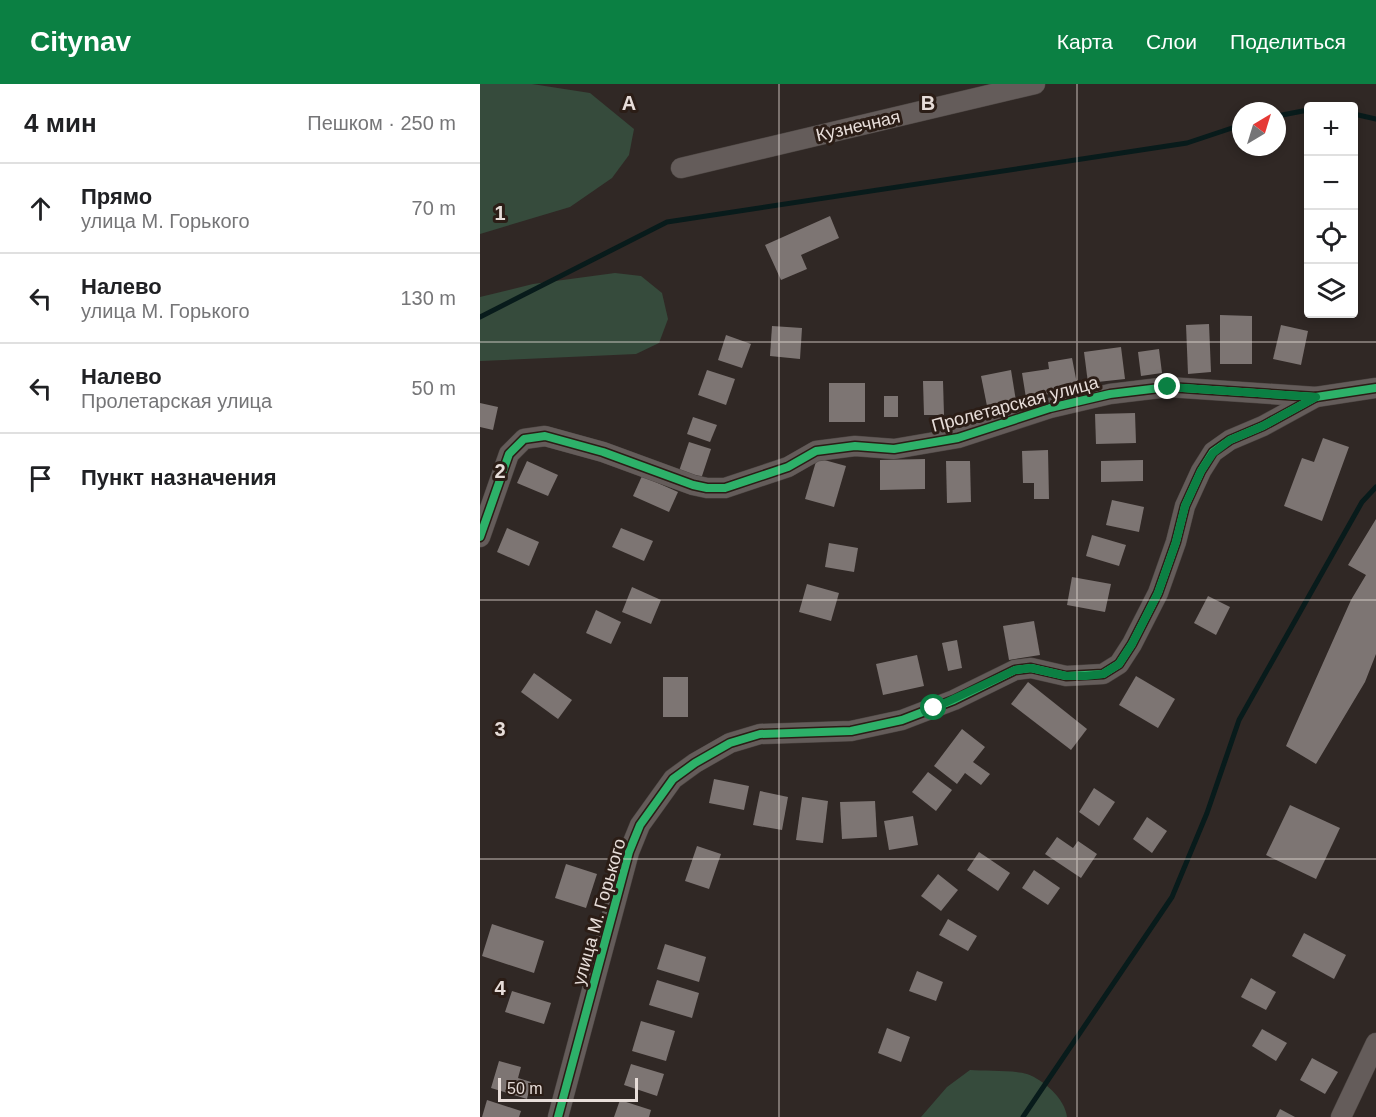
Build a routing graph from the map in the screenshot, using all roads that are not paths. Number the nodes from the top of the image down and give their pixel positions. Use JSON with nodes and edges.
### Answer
{"nodes":[{"id":1,"x":1035,"y":84,"type":"edge"},
{"id":2,"x":681,"y":168,"type":"dead end"},
{"id":3,"x":1376,"y":388,"type":"edge"},
{"id":4,"x":1316,"y":397,"type":"junction"},
{"id":5,"x":480,"y":537,"type":"edge"},
{"id":6,"x":1376,"y":1042,"type":"edge"},
{"id":7,"x":558,"y":1117,"type":"edge"},
{"id":8,"x":1341,"y":1117,"type":"edge"}],
"edges":[{"from":1,"to":2,"type":"street","name":"Кузнечная"},
{"from":3,"to":4,"type":"street","name":"улица М. Горького"},
{"from":4,"to":5,"type":"street","name":"Пролетарская улица"},
{"from":4,"to":7,"type":"street","name":"улица М. Горького"},
{"from":6,"to":8,"type":"street"}]}
